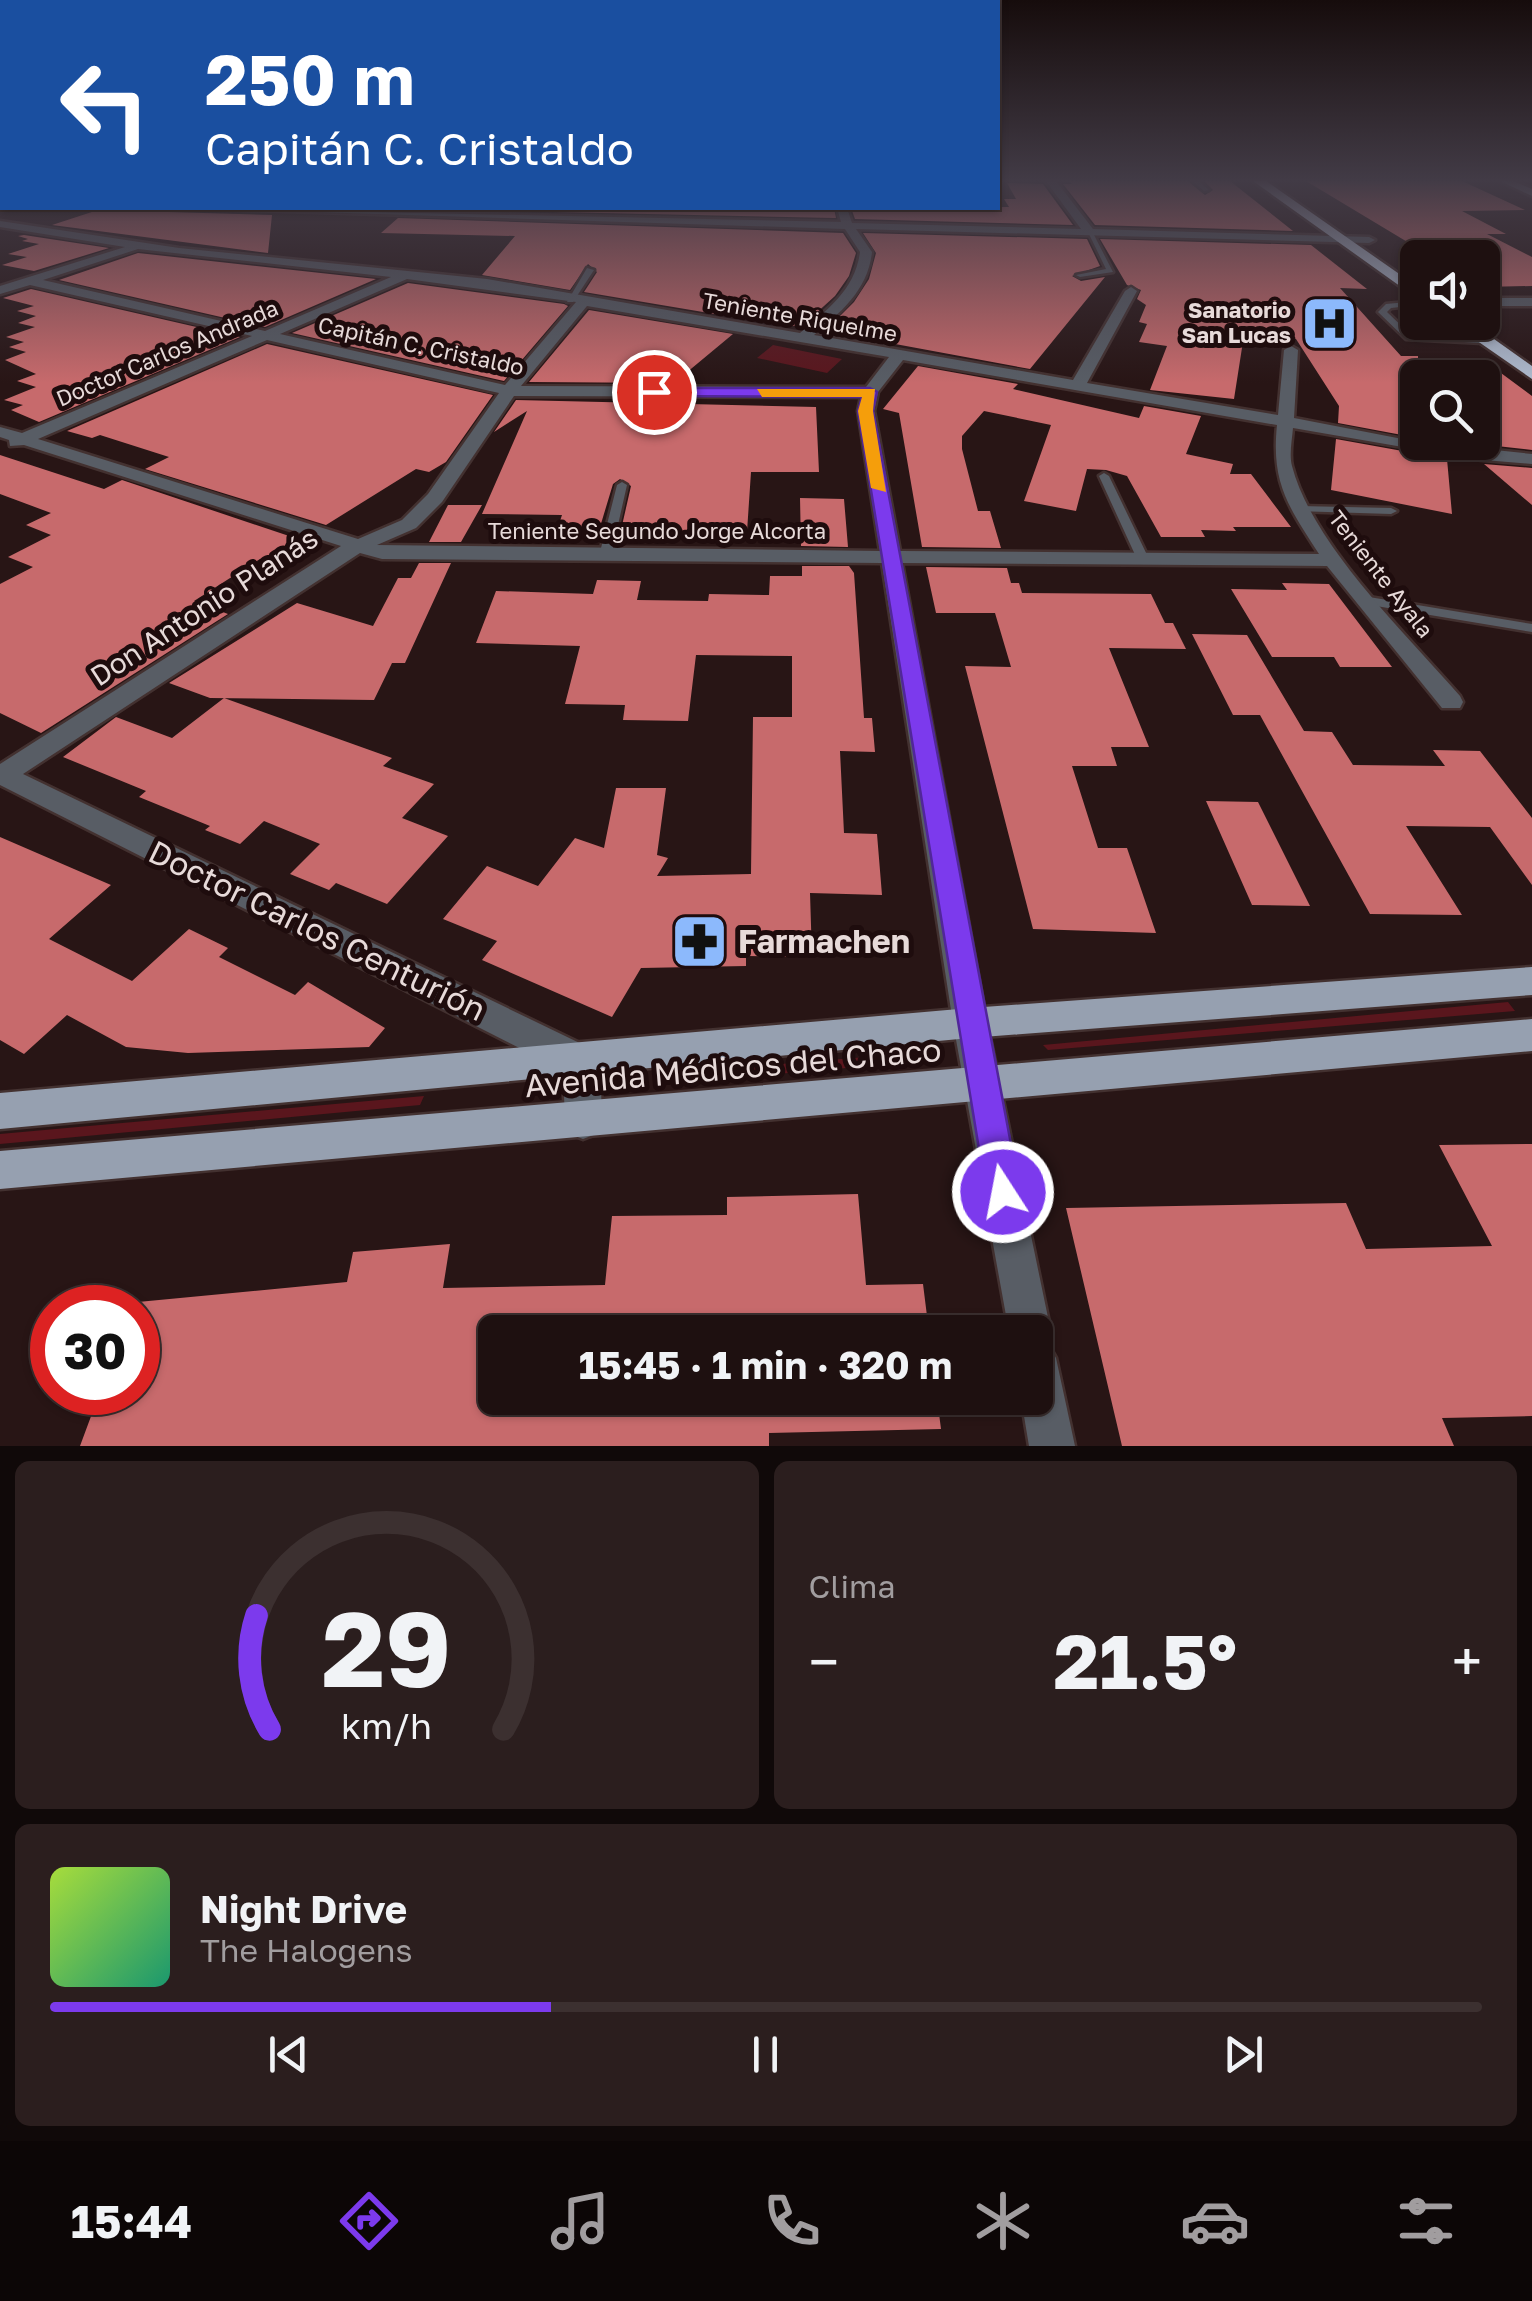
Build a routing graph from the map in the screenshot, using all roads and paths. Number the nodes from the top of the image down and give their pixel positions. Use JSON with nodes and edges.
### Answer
{"nodes":[{"id":1,"x":132,"y":248,"type":"edge"},
{"id":2,"x":164,"y":248,"type":"edge"},
{"id":3,"x":864,"y":248,"type":"edge"},
{"id":4,"x":1098,"y":248,"type":"edge"},
{"id":5,"x":1355,"y":248,"type":"edge"},
{"id":6,"x":590,"y":270,"type":"dead end"},
{"id":7,"x":406,"y":274,"type":"junction"},
{"id":8,"x":1080,"y":274,"type":"dead end"},
{"id":9,"x":30,"y":281,"type":"junction"},
{"id":10,"x":1400,"y":281,"type":"edge"},
{"id":11,"x":0,"y":290,"type":"edge"},
{"id":12,"x":1131,"y":290,"type":"dead end"},
{"id":13,"x":576,"y":301,"type":"junction"},
{"id":14,"x":1500,"y":302,"type":"edge"},
{"id":15,"x":1532,"y":302,"type":"edge"},
{"id":16,"x":1400,"y":305,"type":"edge"},
{"id":17,"x":1400,"y":330,"type":"edge"},
{"id":18,"x":1500,"y":330,"type":"edge"},
{"id":19,"x":266,"y":335,"type":"junction"},
{"id":20,"x":800,"y":340,"type":"junction"},
{"id":21,"x":1483,"y":340,"type":"edge"},
{"id":22,"x":1291,"y":350,"type":"dead end"},
{"id":23,"x":1532,"y":351,"type":"edge"},
{"id":24,"x":897,"y":357,"type":"junction"},
{"id":25,"x":1532,"y":374,"type":"edge"},
{"id":26,"x":1077,"y":387,"type":"junction"},
{"id":27,"x":509,"y":392,"type":"junction"},
{"id":28,"x":870,"y":392,"type":"junction"},
{"id":29,"x":1288,"y":422,"type":"junction"},
{"id":30,"x":0,"y":432,"type":"edge"},
{"id":31,"x":23,"y":439,"type":"junction"},
{"id":32,"x":0,"y":449,"type":"edge"},
{"id":33,"x":1532,"y":458,"type":"edge"},
{"id":34,"x":1104,"y":476,"type":"dead end"},
{"id":35,"x":622,"y":485,"type":"dead end"},
{"id":36,"x":1299,"y":509,"type":"junction"},
{"id":37,"x":1391,"y":511,"type":"dead end"},
{"id":38,"x":356,"y":548,"type":"junction"},
{"id":39,"x":604,"y":556,"type":"junction"},
{"id":40,"x":892,"y":557,"type":"junction"},
{"id":41,"x":1143,"y":558,"type":"junction"},
{"id":42,"x":1333,"y":560,"type":"junction"},
{"id":43,"x":1370,"y":601,"type":"junction"},
{"id":44,"x":1532,"y":628,"type":"edge"},
{"id":45,"x":1451,"y":702,"type":"dead end"},
{"id":46,"x":1,"y":774,"type":"edge"},
{"id":47,"x":1532,"y":981,"type":"edge"},
{"id":48,"x":970,"y":1022,"type":"junction"},
{"id":49,"x":1532,"y":1035,"type":"edge"},
{"id":50,"x":580,"y":1061,"type":"junction"},
{"id":51,"x":982,"y":1087,"type":"junction"},
{"id":52,"x":0,"y":1111,"type":"edge"},
{"id":53,"x":583,"y":1121,"type":"junction"},
{"id":54,"x":0,"y":1170,"type":"edge"},
{"id":55,"x":1027,"y":1315,"type":"edge"},
{"id":56,"x":1046,"y":1415,"type":"edge"},
{"id":57,"x":1052,"y":1446,"type":"edge"}],
"edges":[{"from":1,"to":9,"type":"street"},
{"from":2,"to":7,"type":"street","name":"Teniente Riquelme"},
{"from":3,"to":20,"type":"street"},
{"from":4,"to":8,"type":"lane"},
{"from":5,"to":10,"type":"highway"},
{"from":6,"to":13,"type":"lane","name":"Don Antonio Planás"},
{"from":7,"to":13,"type":"street","name":"Teniente Riquelme"},
{"from":7,"to":19,"type":"street","name":"Doctor Carlos Andrada"},
{"from":9,"to":11,"type":"street"},
{"from":9,"to":19,"type":"street","name":"Capitán C. Cristaldo"},
{"from":12,"to":26,"type":"street"},
{"from":13,"to":20,"type":"street","name":"Teniente Riquelme"},
{"from":13,"to":27,"type":"street","name":"Don Antonio Planás"},
{"from":14,"to":15,"type":"street"},
{"from":16,"to":17,"type":"lane"},
{"from":18,"to":23,"type":"highway"},
{"from":19,"to":27,"type":"street","name":"Capitán C. Cristaldo"},
{"from":19,"to":31,"type":"street","name":"Doctor Carlos Andrada"},
{"from":20,"to":24,"type":"street","name":"Teniente Riquelme"},
{"from":21,"to":25,"type":"highway"},
{"from":22,"to":29,"type":"street","name":"Teniente Ayala"},
{"from":24,"to":26,"type":"street","name":"Teniente Riquelme"},
{"from":24,"to":28,"type":"street"},
{"from":26,"to":29,"type":"street","name":"Teniente Riquelme"},
{"from":27,"to":28,"type":"street","name":"Capitán C. Cristaldo"},
{"from":27,"to":38,"type":"street","name":"Don Antonio Planás"},
{"from":28,"to":40,"type":"street"},
{"from":29,"to":33,"type":"street","name":"Teniente Riquelme"},
{"from":29,"to":36,"type":"street","name":"Teniente Ayala"},
{"from":30,"to":31,"type":"street","name":"Teniente Segundo Jorge Alcorta"},
{"from":31,"to":32,"type":"street","name":"Doctor Carlos Andrada"},
{"from":31,"to":38,"type":"street","name":"Teniente Segundo Jorge Alcorta"},
{"from":34,"to":41,"type":"lane"},
{"from":35,"to":39,"type":"lane"},
{"from":36,"to":37,"type":"lane"},
{"from":36,"to":42,"type":"street","name":"Teniente Ayala"},
{"from":38,"to":39,"type":"street","name":"Teniente Segundo Jorge Alcorta"},
{"from":38,"to":46,"type":"street","name":"Don Antonio Planás"},
{"from":39,"to":40,"type":"street","name":"Teniente Segundo Jorge Alcorta"},
{"from":40,"to":41,"type":"street","name":"Teniente Segundo Jorge Alcorta"},
{"from":40,"to":48,"type":"street"},
{"from":41,"to":42,"type":"street","name":"Teniente Segundo Jorge Alcorta"},
{"from":42,"to":43,"type":"street","name":"Teniente Ayala"},
{"from":43,"to":44,"type":"lane"},
{"from":43,"to":45,"type":"street","name":"Teniente Ayala"},
{"from":46,"to":50,"type":"street","name":"Doctor Carlos Centurión"},
{"from":47,"to":48,"type":"main road","name":"Avenida Médicos del Chaco"},
{"from":48,"to":50,"type":"main road","name":"Avenida Médicos del Chaco"},
{"from":48,"to":51,"type":"street"},
{"from":49,"to":51,"type":"main road","name":"Avenida Médicos del Chaco"},
{"from":50,"to":52,"type":"main road","name":"Avenida Médicos del Chaco"},
{"from":50,"to":53,"type":"street"},
{"from":51,"to":53,"type":"main road","name":"Avenida Médicos del Chaco"},
{"from":51,"to":55,"type":"street"},
{"from":53,"to":54,"type":"main road","name":"Avenida Médicos del Chaco"},
{"from":56,"to":57,"type":"street"}]}
